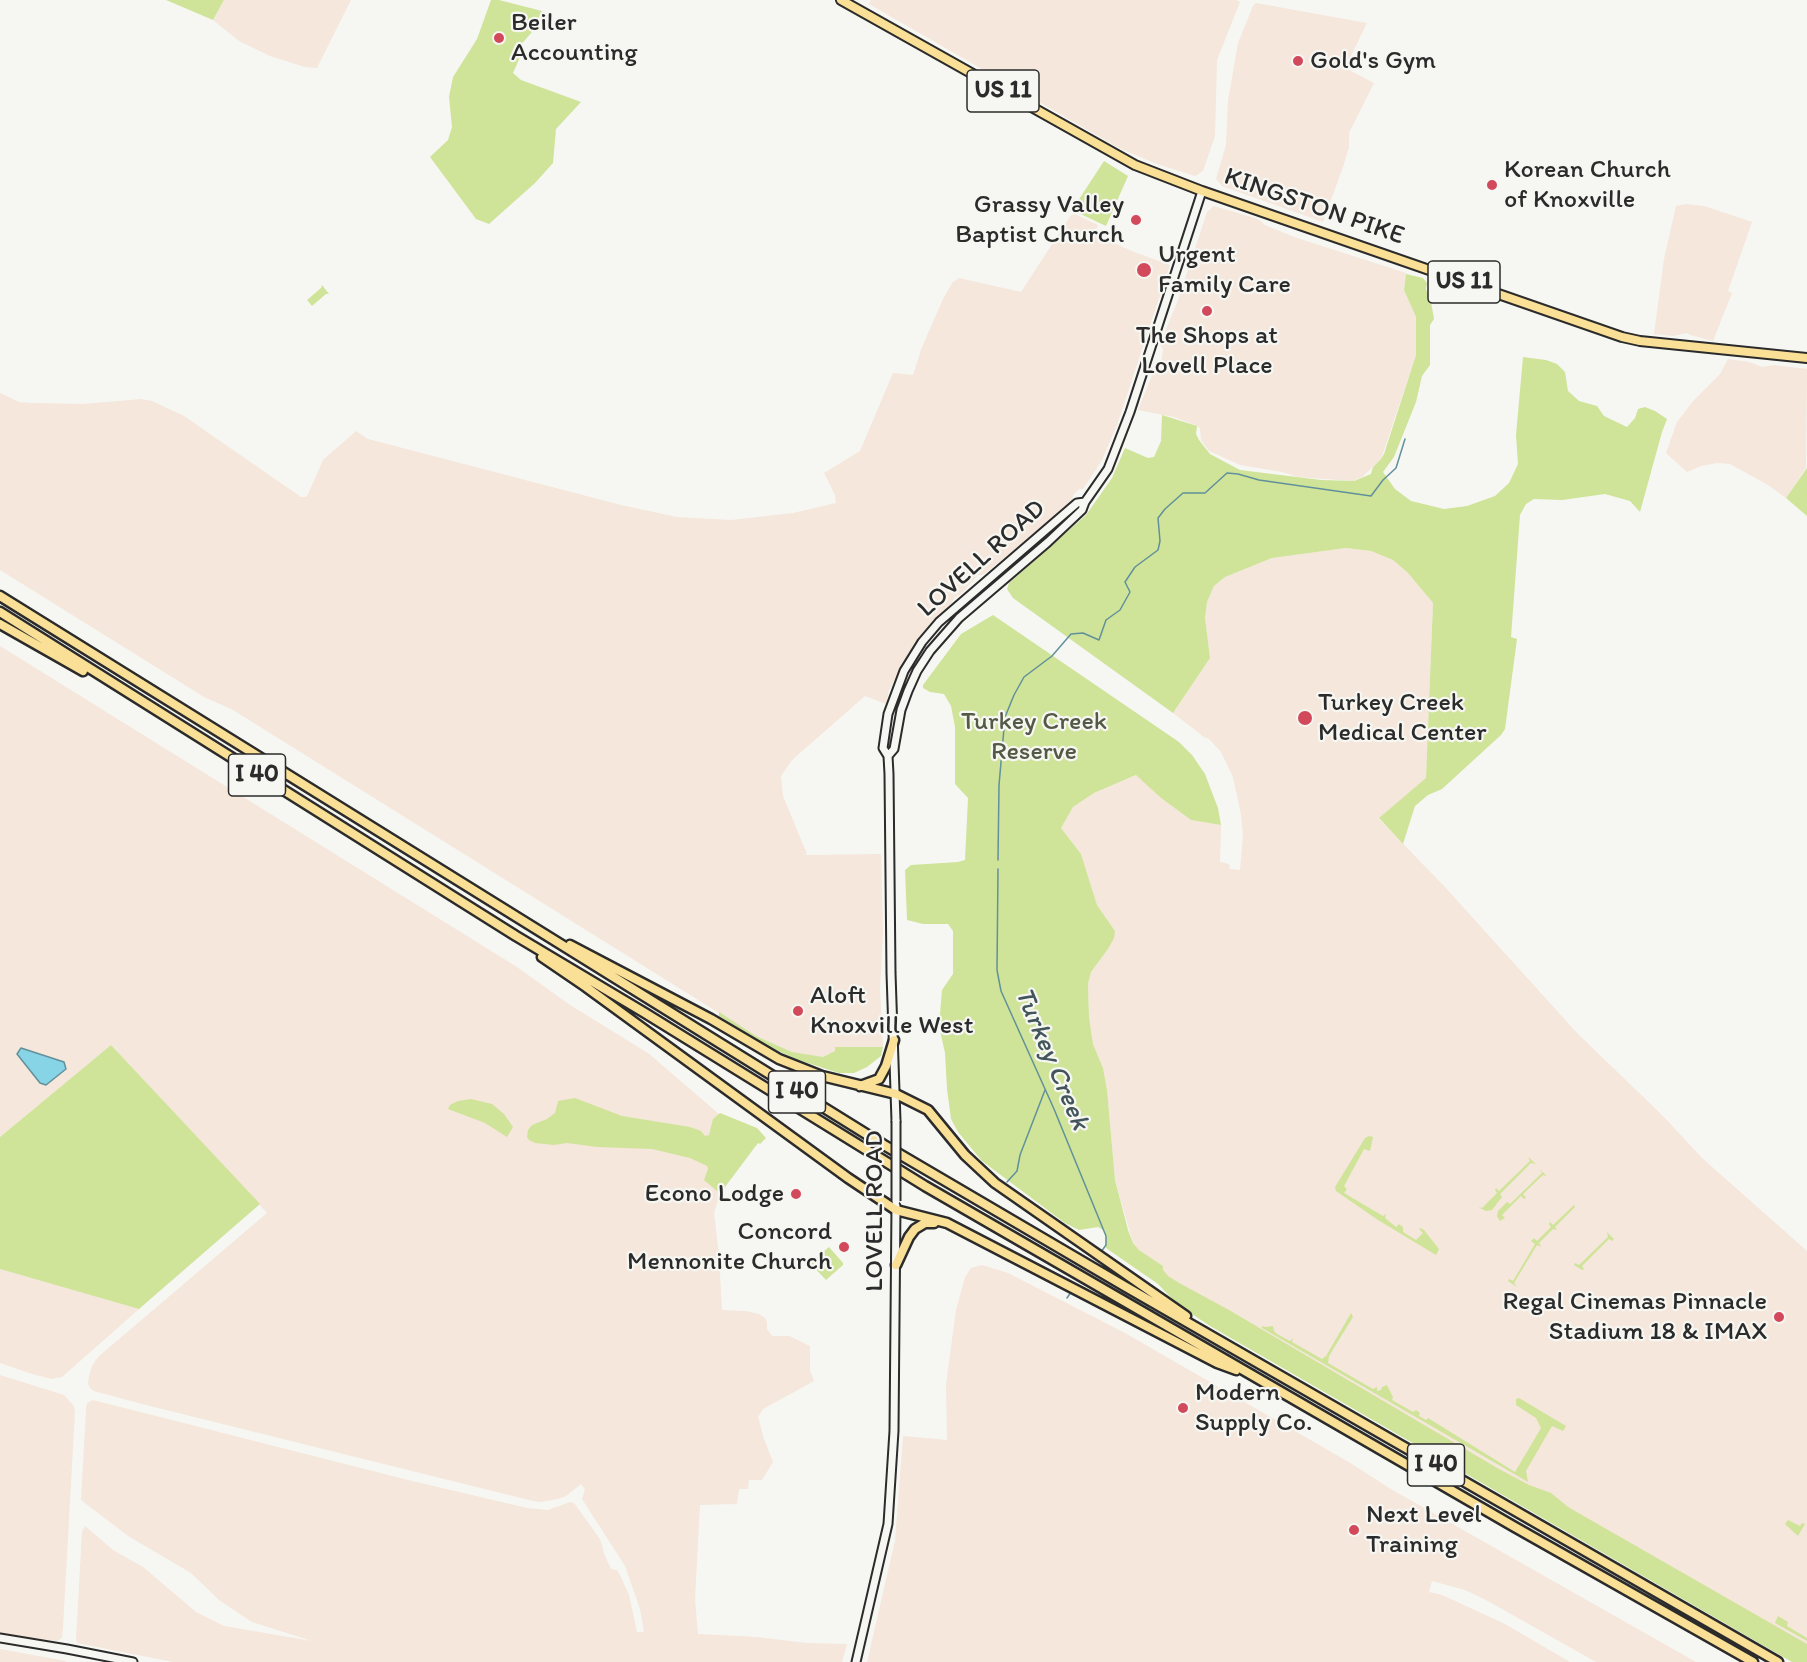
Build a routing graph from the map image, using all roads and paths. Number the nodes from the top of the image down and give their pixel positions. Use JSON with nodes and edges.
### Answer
{"nodes":[{"id":1,"x":841,"y":0,"type":"edge"},
{"id":2,"x":1202,"y":191,"type":"junction"},
{"id":3,"x":1807,"y":358,"type":"edge"},
{"id":4,"x":1085,"y":502,"type":"junction"},
{"id":5,"x":0,"y":596,"type":"edge"},
{"id":6,"x":0,"y":612,"type":"edge"},
{"id":7,"x":0,"y":624,"type":"edge"},
{"id":8,"x":897,"y":685,"type":"junction"},
{"id":9,"x":908,"y":691,"type":"junction"},
{"id":10,"x":162,"y":715,"type":"junction"},
{"id":11,"x":888,"y":756,"type":"junction"},
{"id":12,"x":511,"y":913,"type":"junction"},
{"id":13,"x":516,"y":936,"type":"junction"},
{"id":14,"x":894,"y":1040,"type":"junction"},
{"id":15,"x":859,"y":1086,"type":"junction"},
{"id":16,"x":896,"y":1094,"type":"junction"},
{"id":17,"x":896,"y":1205,"type":"junction"},
{"id":18,"x":947,"y":1223,"type":"junction"},
{"id":19,"x":896,"y":1265,"type":"junction"},
{"id":20,"x":1220,"y":1340,"type":"junction"},
{"id":21,"x":1262,"y":1381,"type":"junction"},
{"id":22,"x":0,"y":1638,"type":"edge"},
{"id":23,"x":133,"y":1662,"type":"edge"},
{"id":24,"x":856,"y":1662,"type":"edge"},
{"id":25,"x":1753,"y":1662,"type":"edge"},
{"id":26,"x":1778,"y":1662,"type":"edge"}],
"edges":[{"from":1,"to":2,"type":"main road","name":"KINGSTON PIKE","number":"US 11"},
{"from":2,"to":3,"type":"main road","name":"KINGSTON PIKE","number":"US 11"},
{"from":2,"to":4,"type":"main road","name":"LOVELL ROAD"},
{"from":4,"to":8,"type":"main road","name":"LOVELL ROAD"},
{"from":4,"to":9,"type":"main road","name":"LOVELL ROAD"},
{"from":5,"to":12,"type":"highway","number":"I 40"},
{"from":6,"to":10,"type":"highway","number":"I 40"},
{"from":7,"to":10,"type":"highway"},
{"from":8,"to":9,"type":"main road"},
{"from":8,"to":11,"type":"main road","name":"LOVELL ROAD"},
{"from":9,"to":11,"type":"main road","name":"LOVELL ROAD"},
{"from":10,"to":13,"type":"highway","number":"I 40"},
{"from":11,"to":14,"type":"main road","name":"LOVELL ROAD"},
{"from":12,"to":15,"type":"highway"},
{"from":12,"to":20,"type":"highway","number":"I 40"},
{"from":13,"to":17,"type":"highway"},
{"from":13,"to":21,"type":"highway","number":"I 40"},
{"from":14,"to":15,"type":"highway"},
{"from":14,"to":16,"type":"main road","name":"LOVELL ROAD"},
{"from":15,"to":16,"type":"highway"},
{"from":16,"to":17,"type":"main road","name":"LOVELL ROAD","bridge":true},
{"from":16,"to":20,"type":"highway"},
{"from":17,"to":18,"type":"highway"},
{"from":17,"to":19,"type":"main road","name":"LOVELL ROAD"},
{"from":18,"to":19,"type":"highway"},
{"from":18,"to":21,"type":"highway"},
{"from":19,"to":24,"type":"main road","name":"LOVELL ROAD"},
{"from":20,"to":26,"type":"highway","number":"I 40"},
{"from":21,"to":25,"type":"highway","number":"I 40"},
{"from":22,"to":23,"type":"main road"}]}
